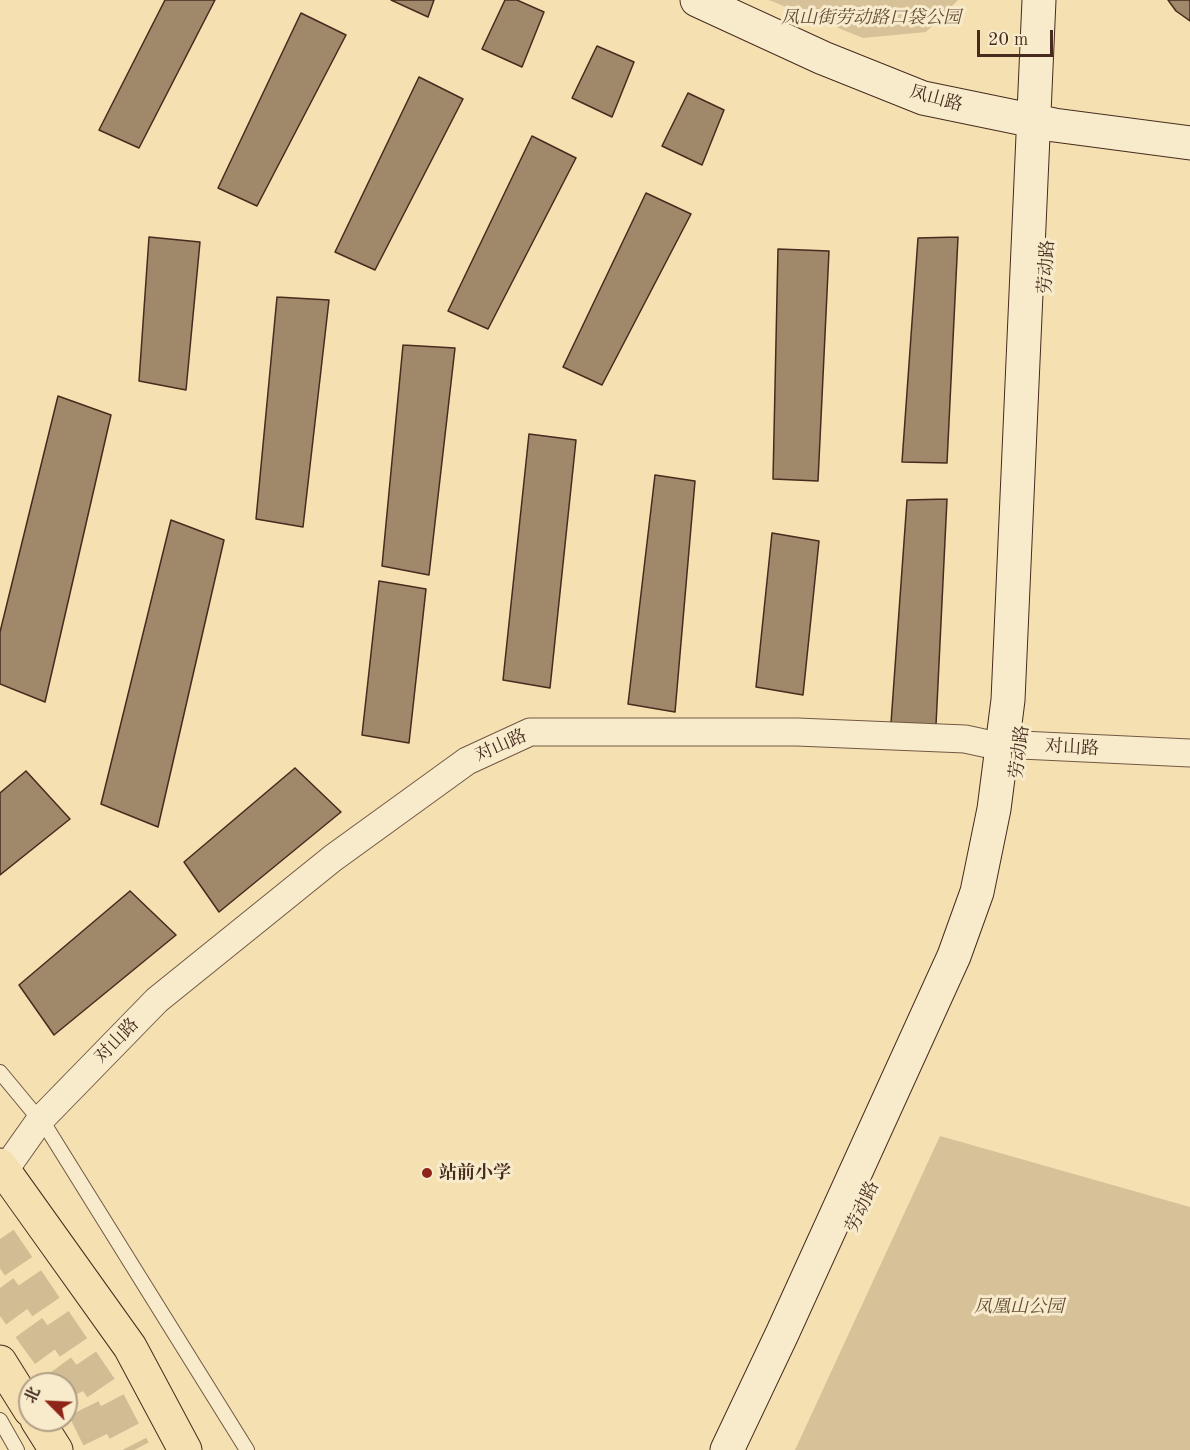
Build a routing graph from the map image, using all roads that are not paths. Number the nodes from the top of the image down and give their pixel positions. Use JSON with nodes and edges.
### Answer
{"nodes":[{"id":1,"x":697,"y":0,"type":"edge"},
{"id":2,"x":1039,"y":0,"type":"edge"},
{"id":3,"x":1062,"y":0,"type":"edge"},
{"id":4,"x":1044,"y":123,"type":"junction"},
{"id":5,"x":1190,"y":143,"type":"edge"},
{"id":6,"x":1011,"y":746,"type":"junction"},
{"id":7,"x":1190,"y":753,"type":"edge"},
{"id":8,"x":0,"y":1072,"type":"edge"},
{"id":9,"x":40,"y":1120,"type":"junction"},
{"id":10,"x":2,"y":1168,"type":"edge"},
{"id":11,"x":0,"y":1362,"type":"edge"},
{"id":12,"x":18,"y":1391,"type":"edge"},
{"id":13,"x":0,"y":1420,"type":"edge"},
{"id":14,"x":44,"y":1432,"type":"edge"},
{"id":15,"x":17,"y":1450,"type":"edge"},
{"id":16,"x":56,"y":1450,"type":"edge"},
{"id":17,"x":185,"y":1450,"type":"edge"},
{"id":18,"x":247,"y":1450,"type":"edge"},
{"id":19,"x":727,"y":1450,"type":"edge"},
{"id":20,"x":751,"y":1450,"type":"edge"}],
"edges":[{"from":1,"to":4,"type":"main road","name":"凤山路"},
{"from":2,"to":4,"type":"main road"},
{"from":3,"to":4,"type":"main road"},
{"from":4,"to":5,"type":"main road","name":"凤山路"},
{"from":4,"to":6,"type":"main road"},
{"from":6,"to":7,"type":"street","name":"对山路"},
{"from":6,"to":9,"type":"street","name":"对山路"},
{"from":6,"to":19,"type":"main road"},
{"from":6,"to":20,"type":"main road","name":"劳动路"},
{"from":8,"to":9,"type":"lane"},
{"from":9,"to":10,"type":"street","name":"对山路"},
{"from":9,"to":18,"type":"lane"},
{"from":10,"to":17,"type":"highway"},
{"from":11,"to":12,"type":"highway"},
{"from":13,"to":15,"type":"lane"},
{"from":14,"to":16,"type":"highway"}]}
